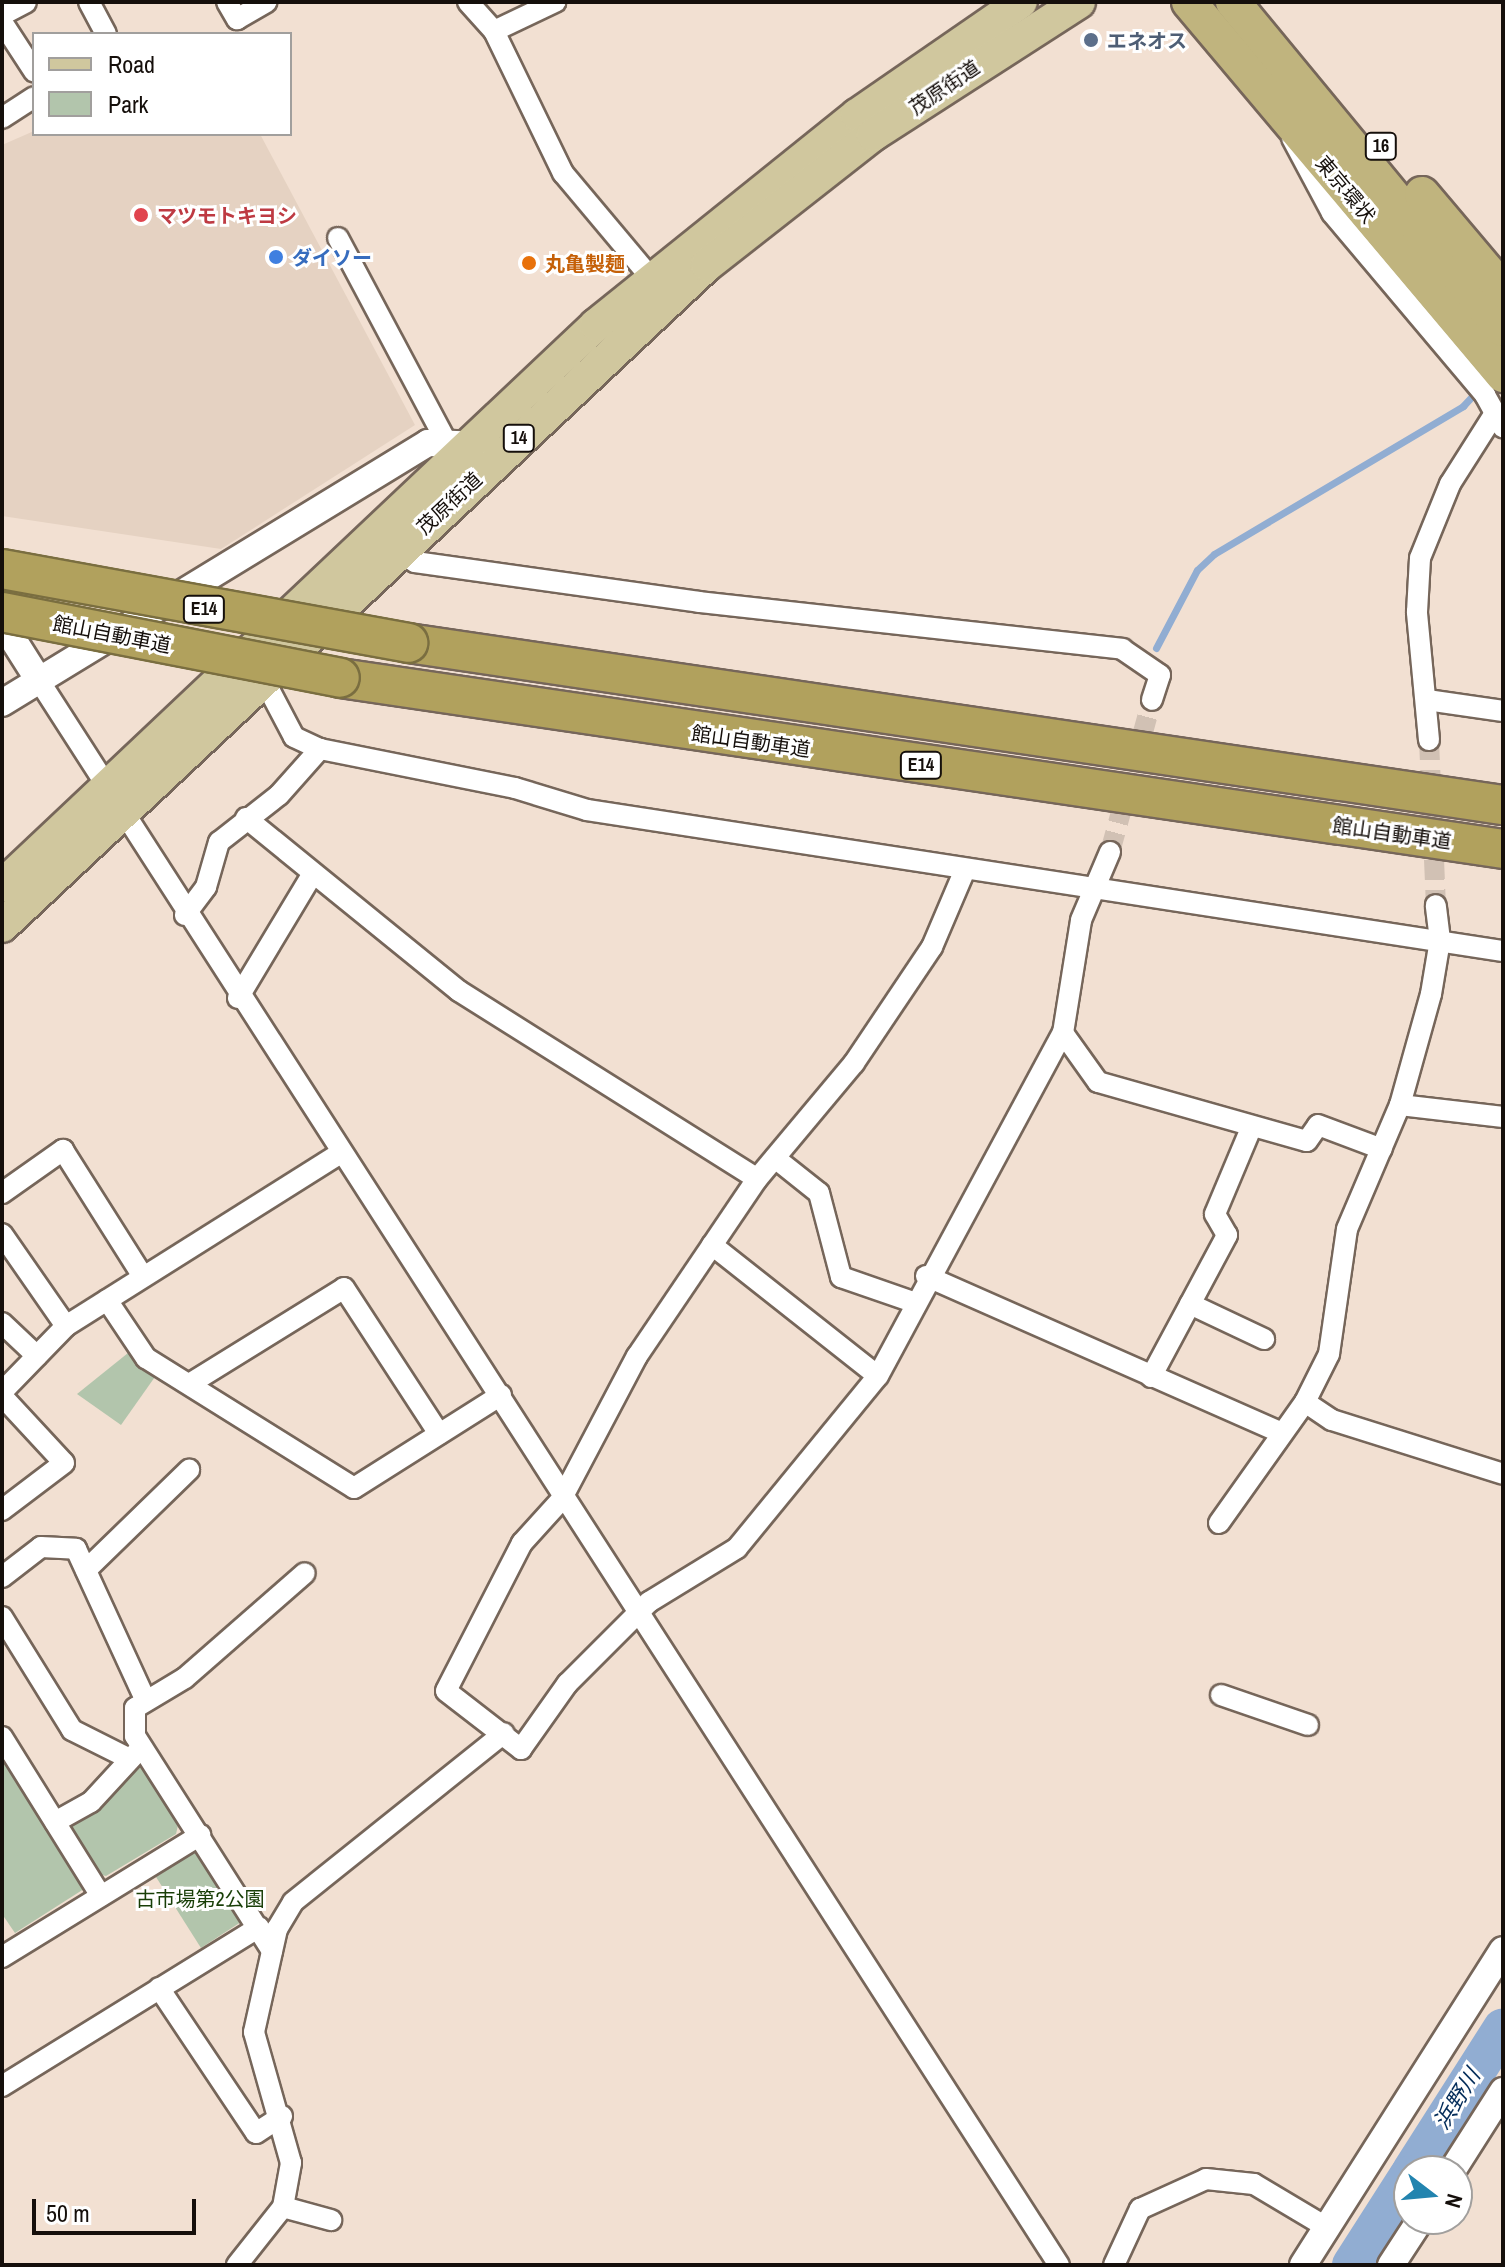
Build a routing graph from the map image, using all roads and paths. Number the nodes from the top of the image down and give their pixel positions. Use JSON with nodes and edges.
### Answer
{"nodes":[{"id":1,"x":26,"y":2,"type":"edge"},
{"id":2,"x":89,"y":2,"type":"edge"},
{"id":3,"x":227,"y":2,"type":"edge"},
{"id":4,"x":266,"y":2,"type":"edge"},
{"id":5,"x":468,"y":2,"type":"edge"},
{"id":6,"x":555,"y":2,"type":"edge"},
{"id":7,"x":1021,"y":2,"type":"edge"},
{"id":8,"x":1079,"y":2,"type":"edge"},
{"id":9,"x":1189,"y":2,"type":"edge"},
{"id":10,"x":1233,"y":2,"type":"edge"},
{"id":11,"x":1259,"y":2,"type":"edge"},
{"id":12,"x":2,"y":15,"type":"edge"},
{"id":13,"x":2,"y":22,"type":"edge"},
{"id":14,"x":494,"y":31,"type":"junction"},
{"id":15,"x":105,"y":32,"type":"edge"},
{"id":16,"x":32,"y":68,"type":"edge"},
{"id":17,"x":32,"y":98,"type":"edge"},
{"id":18,"x":1299,"y":108,"type":"junction"},
{"id":19,"x":2,"y":118,"type":"edge"},
{"id":20,"x":338,"y":238,"type":"dead end"},
{"id":21,"x":651,"y":278,"type":"junction"},
{"id":22,"x":1503,"y":290,"type":"edge"},
{"id":23,"x":1503,"y":329,"type":"edge"},
{"id":24,"x":1503,"y":375,"type":"edge"},
{"id":25,"x":1499,"y":420,"type":"edge"},
{"id":26,"x":458,"y":440,"type":"junction"},
{"id":27,"x":506,"y":451,"type":"junction"},
{"id":28,"x":398,"y":551,"type":"junction"},
{"id":29,"x":2,"y":569,"type":"edge"},
{"id":30,"x":2,"y":612,"type":"edge"},
{"id":31,"x":2,"y":622,"type":"edge"},
{"id":32,"x":38,"y":679,"type":"junction"},
{"id":33,"x":264,"y":680,"type":"junction"},
{"id":34,"x":1152,"y":700,"type":"tunnel mouth"},
{"id":35,"x":1427,"y":700,"type":"junction"},
{"id":36,"x":2,"y":703,"type":"edge"},
{"id":37,"x":1503,"y":711,"type":"edge"},
{"id":38,"x":1429,"y":740,"type":"tunnel mouth"},
{"id":39,"x":320,"y":749,"type":"junction"},
{"id":40,"x":107,"y":789,"type":"junction"},
{"id":41,"x":1503,"y":805,"type":"edge"},
{"id":42,"x":123,"y":817,"type":"junction"},
{"id":43,"x":246,"y":818,"type":"junction"},
{"id":44,"x":1503,"y":849,"type":"edge"},
{"id":45,"x":1110,"y":852,"type":"tunnel mouth"},
{"id":46,"x":964,"y":872,"type":"junction"},
{"id":47,"x":312,"y":875,"type":"junction"},
{"id":48,"x":2,"y":886,"type":"edge"},
{"id":49,"x":1096,"y":893,"type":"junction"},
{"id":50,"x":1436,"y":905,"type":"tunnel mouth"},
{"id":51,"x":185,"y":915,"type":"junction"},
{"id":52,"x":2,"y":926,"type":"edge"},
{"id":53,"x":1440,"y":940,"type":"junction"},
{"id":54,"x":1503,"y":951,"type":"edge"},
{"id":55,"x":238,"y":998,"type":"junction"},
{"id":56,"x":1063,"y":1033,"type":"junction"},
{"id":57,"x":1400,"y":1105,"type":"junction"},
{"id":58,"x":1503,"y":1117,"type":"edge"},
{"id":59,"x":1252,"y":1126,"type":"junction"},
{"id":60,"x":1382,"y":1149,"type":"junction"},
{"id":61,"x":339,"y":1154,"type":"junction"},
{"id":62,"x":775,"y":1158,"type":"junction"},
{"id":63,"x":757,"y":1179,"type":"junction"},
{"id":64,"x":2,"y":1193,"type":"edge"},
{"id":65,"x":2,"y":1234,"type":"edge"},
{"id":66,"x":712,"y":1245,"type":"junction"},
{"id":67,"x":142,"y":1275,"type":"junction"},
{"id":68,"x":926,"y":1276,"type":"junction"},
{"id":69,"x":107,"y":1300,"type":"junction"},
{"id":70,"x":916,"y":1303,"type":"junction"},
{"id":71,"x":1190,"y":1304,"type":"junction"},
{"id":72,"x":2,"y":1323,"type":"edge"},
{"id":73,"x":66,"y":1326,"type":"junction"},
{"id":74,"x":1264,"y":1339,"type":"dead end"},
{"id":75,"x":37,"y":1356,"type":"junction"},
{"id":76,"x":878,"y":1376,"type":"junction"},
{"id":77,"x":1151,"y":1377,"type":"junction"},
{"id":78,"x":191,"y":1383,"type":"junction"},
{"id":79,"x":2,"y":1394,"type":"edge"},
{"id":80,"x":501,"y":1395,"type":"junction"},
{"id":81,"x":1305,"y":1402,"type":"junction"},
{"id":82,"x":1282,"y":1433,"type":"junction"},
{"id":83,"x":439,"y":1434,"type":"junction"},
{"id":84,"x":189,"y":1470,"type":"dead end"},
{"id":85,"x":1503,"y":1474,"type":"edge"},
{"id":86,"x":561,"y":1500,"type":"junction"},
{"id":87,"x":2,"y":1510,"type":"edge"},
{"id":88,"x":1219,"y":1523,"type":"dead end"},
{"id":89,"x":86,"y":1570,"type":"junction"},
{"id":90,"x":305,"y":1573,"type":"dead end"},
{"id":91,"x":2,"y":1577,"type":"edge"},
{"id":92,"x":639,"y":1612,"type":"junction"},
{"id":93,"x":2,"y":1617,"type":"edge"},
{"id":94,"x":1221,"y":1695,"type":"dead end"},
{"id":95,"x":145,"y":1699,"type":"junction"},
{"id":96,"x":1308,"y":1725,"type":"dead end"},
{"id":97,"x":504,"y":1733,"type":"junction"},
{"id":98,"x":2,"y":1737,"type":"edge"},
{"id":99,"x":136,"y":1753,"type":"junction"},
{"id":100,"x":55,"y":1822,"type":"junction"},
{"id":101,"x":200,"y":1835,"type":"junction"},
{"id":102,"x":101,"y":1896,"type":"junction"},
{"id":103,"x":259,"y":1927,"type":"junction"},
{"id":104,"x":6,"y":1947,"type":"edge"},
{"id":105,"x":1503,"y":1950,"type":"edge"},
{"id":106,"x":272,"y":1951,"type":"junction"},
{"id":107,"x":159,"y":1988,"type":"junction"},
{"id":108,"x":2,"y":2086,"type":"edge"},
{"id":109,"x":1503,"y":2091,"type":"edge"},
{"id":110,"x":282,"y":2116,"type":"junction"},
{"id":111,"x":1462,"y":2155,"type":"edge"},
{"id":112,"x":283,"y":2207,"type":"junction"},
{"id":113,"x":331,"y":2220,"type":"dead end"},
{"id":114,"x":1326,"y":2227,"type":"junction"},
{"id":115,"x":1411,"y":2235,"type":"edge"},
{"id":116,"x":237,"y":2265,"type":"edge"},
{"id":117,"x":1059,"y":2265,"type":"edge"},
{"id":118,"x":1114,"y":2265,"type":"edge"},
{"id":119,"x":1303,"y":2265,"type":"edge"},
{"id":120,"x":1391,"y":2265,"type":"edge"}],
"edges":[{"from":1,"to":12,"type":"street"},
{"from":2,"to":15,"type":"street"},
{"from":3,"to":4,"type":"street"},
{"from":5,"to":14,"type":"street"},
{"from":6,"to":14,"type":"street"},
{"from":7,"to":21,"type":"main road","name":"茂原街道","number":"14"},
{"from":8,"to":27,"type":"main road","name":"茂原街道","number":"14"},
{"from":9,"to":18,"type":"highway","name":"東京環状","number":"16"},
{"from":10,"to":18,"type":"highway","name":"東京環状","number":"16"},
{"from":11,"to":22,"type":"highway","number":"16"},
{"from":13,"to":16,"type":"street"},
{"from":14,"to":21,"type":"street"},
{"from":17,"to":19,"type":"street"},
{"from":18,"to":23,"type":"highway","name":"東京環状","number":"16"},
{"from":18,"to":24,"type":"highway","name":"東京環状","number":"16"},
{"from":18,"to":25,"type":"street"},
{"from":20,"to":26,"type":"street"},
{"from":21,"to":26,"type":"main road","name":"茂原街道","number":"14"},
{"from":25,"to":35,"type":"street"},
{"from":26,"to":27,"type":"street"},
{"from":26,"to":32,"type":"street"},
{"from":26,"to":40,"type":"main road","name":"茂原街道","number":"14"},
{"from":27,"to":28,"type":"main road","name":"茂原街道","number":"14"},
{"from":28,"to":33,"type":"main road","name":"茂原街道","number":"14"},
{"from":28,"to":34,"type":"street"},
{"from":29,"to":41,"type":"highway","number":"E14","bridge":true},
{"from":30,"to":44,"type":"highway","name":"館山自動車道","number":"E14","bridge":true},
{"from":31,"to":32,"type":"street"},
{"from":32,"to":36,"type":"street"},
{"from":32,"to":40,"type":"street"},
{"from":33,"to":39,"type":"street"},
{"from":33,"to":42,"type":"main road","name":"茂原街道","number":"14"},
{"from":35,"to":37,"type":"street"},
{"from":35,"to":38,"type":"street"},
{"from":39,"to":43,"type":"street"},
{"from":39,"to":46,"type":"street"},
{"from":40,"to":42,"type":"street"},
{"from":40,"to":48,"type":"main road","name":"茂原街道","number":"14"},
{"from":42,"to":51,"type":"street"},
{"from":42,"to":52,"type":"main road","name":"茂原街道","number":"14"},
{"from":43,"to":47,"type":"street"},
{"from":43,"to":51,"type":"street"},
{"from":45,"to":49,"type":"street"},
{"from":46,"to":49,"type":"street"},
{"from":46,"to":62,"type":"street"},
{"from":47,"to":55,"type":"street"},
{"from":47,"to":63,"type":"street"},
{"from":49,"to":53,"type":"street"},
{"from":49,"to":56,"type":"street"},
{"from":50,"to":53,"type":"street"},
{"from":51,"to":55,"type":"street"},
{"from":53,"to":54,"type":"street"},
{"from":53,"to":57,"type":"street"},
{"from":55,"to":61,"type":"street"},
{"from":56,"to":59,"type":"street"},
{"from":56,"to":68,"type":"street"},
{"from":57,"to":58,"type":"street"},
{"from":57,"to":60,"type":"street"},
{"from":59,"to":60,"type":"street"},
{"from":59,"to":71,"type":"street"},
{"from":60,"to":81,"type":"street"},
{"from":61,"to":67,"type":"street"},
{"from":61,"to":80,"type":"street"},
{"from":62,"to":63,"type":"street"},
{"from":62,"to":70,"type":"street"},
{"from":63,"to":66,"type":"street"},
{"from":64,"to":67,"type":"street"},
{"from":65,"to":73,"type":"street"},
{"from":66,"to":76,"type":"street"},
{"from":66,"to":86,"type":"street"},
{"from":67,"to":69,"type":"street"},
{"from":68,"to":70,"type":"street"},
{"from":68,"to":77,"type":"street"},
{"from":69,"to":73,"type":"street"},
{"from":69,"to":78,"type":"street"},
{"from":70,"to":76,"type":"street"},
{"from":71,"to":74,"type":"street"},
{"from":71,"to":77,"type":"street"},
{"from":72,"to":75,"type":"street"},
{"from":73,"to":75,"type":"street"},
{"from":75,"to":79,"type":"street"},
{"from":76,"to":92,"type":"street"},
{"from":77,"to":82,"type":"street"},
{"from":78,"to":83,"type":"street"},
{"from":78,"to":83,"type":"street"},
{"from":79,"to":87,"type":"street"},
{"from":80,"to":83,"type":"street"},
{"from":80,"to":86,"type":"street"},
{"from":81,"to":82,"type":"street"},
{"from":81,"to":85,"type":"street"},
{"from":82,"to":88,"type":"street"},
{"from":84,"to":89,"type":"street"},
{"from":86,"to":92,"type":"street"},
{"from":86,"to":97,"type":"street"},
{"from":89,"to":91,"type":"street"},
{"from":89,"to":95,"type":"street"},
{"from":90,"to":95,"type":"street"},
{"from":92,"to":97,"type":"street"},
{"from":92,"to":117,"type":"street"},
{"from":93,"to":99,"type":"street"},
{"from":94,"to":96,"type":"street"},
{"from":95,"to":99,"type":"street"},
{"from":97,"to":106,"type":"street"},
{"from":98,"to":100,"type":"street"},
{"from":99,"to":100,"type":"street"},
{"from":99,"to":101,"type":"street"},
{"from":100,"to":102,"type":"street"},
{"from":101,"to":102,"type":"street"},
{"from":101,"to":103,"type":"street"},
{"from":102,"to":104,"type":"street"},
{"from":103,"to":106,"type":"street"},
{"from":103,"to":107,"type":"street"},
{"from":105,"to":114,"type":"street"},
{"from":106,"to":110,"type":"street"},
{"from":107,"to":108,"type":"street"},
{"from":107,"to":110,"type":"street"},
{"from":109,"to":111,"type":"street"},
{"from":110,"to":112,"type":"street"},
{"from":112,"to":113,"type":"street"},
{"from":112,"to":116,"type":"street"},
{"from":114,"to":118,"type":"street"},
{"from":114,"to":119,"type":"street"},
{"from":115,"to":120,"type":"street"}]}
